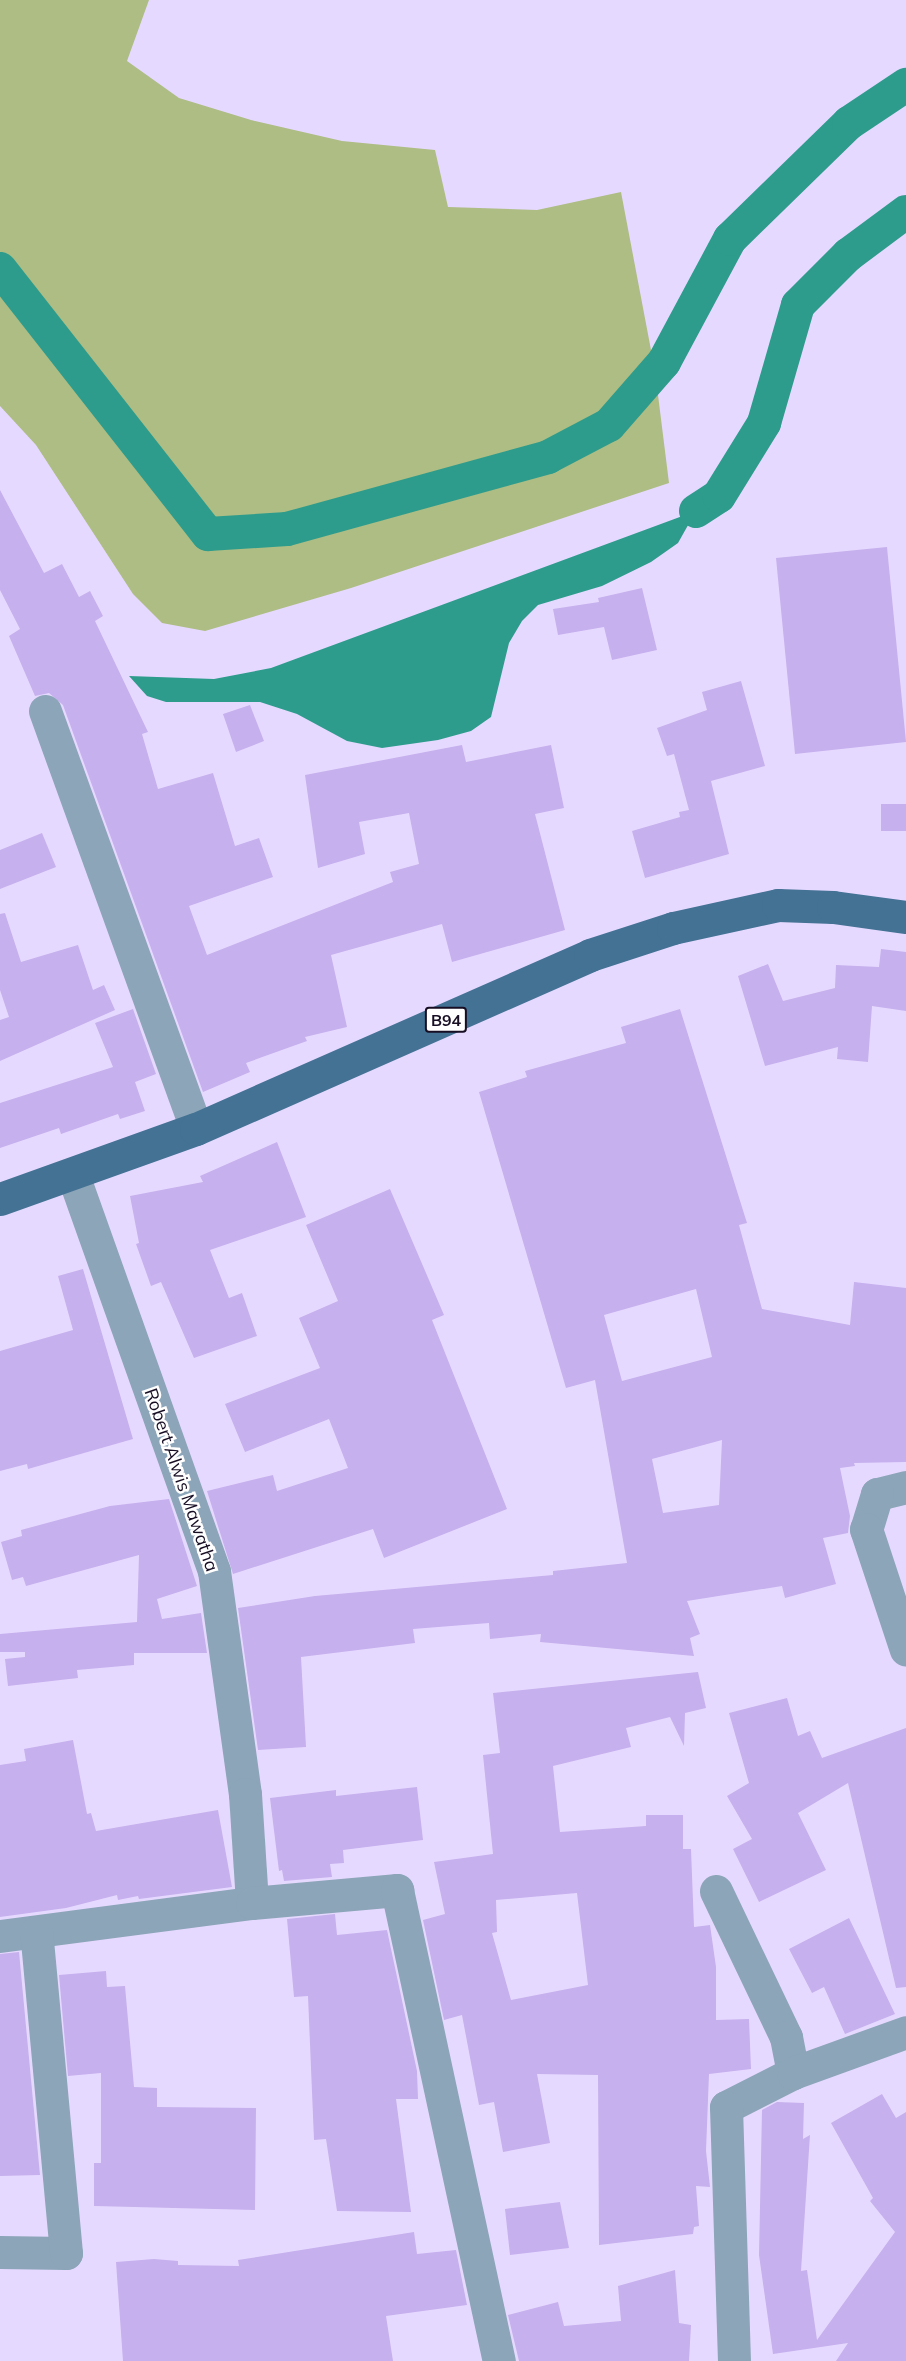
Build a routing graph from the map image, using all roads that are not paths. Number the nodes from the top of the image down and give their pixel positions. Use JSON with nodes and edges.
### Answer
{"nodes":[{"id":1,"x":45,"y":711,"type":"dead end"},
{"id":2,"x":906,"y":917,"type":"edge"},
{"id":3,"x":196,"y":1129,"type":"junction"},
{"id":4,"x":73,"y":1175,"type":"junction"},
{"id":5,"x":0,"y":1199,"type":"edge"},
{"id":6,"x":906,"y":1487,"type":"edge"},
{"id":7,"x":906,"y":1650,"type":"edge"},
{"id":8,"x":716,"y":1891,"type":"dead end"},
{"id":9,"x":252,"y":1903,"type":"junction"},
{"id":10,"x":36,"y":1932,"type":"junction"},
{"id":11,"x":0,"y":1936,"type":"edge"},
{"id":12,"x":906,"y":2032,"type":"edge"},
{"id":13,"x":793,"y":2073,"type":"junction"},
{"id":14,"x":0,"y":2252,"type":"edge"},
{"id":15,"x":499,"y":2361,"type":"edge"},
{"id":16,"x":734,"y":2361,"type":"edge"}],
"edges":[{"from":1,"to":3,"type":"street"},
{"from":2,"to":3,"type":"main road","number":"B94"},
{"from":3,"to":4,"type":"main road","number":"B94"},
{"from":4,"to":5,"type":"main road","number":"B94"},
{"from":4,"to":9,"type":"street","name":"Robert Alwis Mawatha"},
{"from":6,"to":7,"type":"street"},
{"from":8,"to":13,"type":"street"},
{"from":9,"to":10,"type":"street"},
{"from":9,"to":15,"type":"street"},
{"from":10,"to":11,"type":"street"},
{"from":10,"to":14,"type":"street"},
{"from":12,"to":13,"type":"street"},
{"from":13,"to":16,"type":"street"}]}
